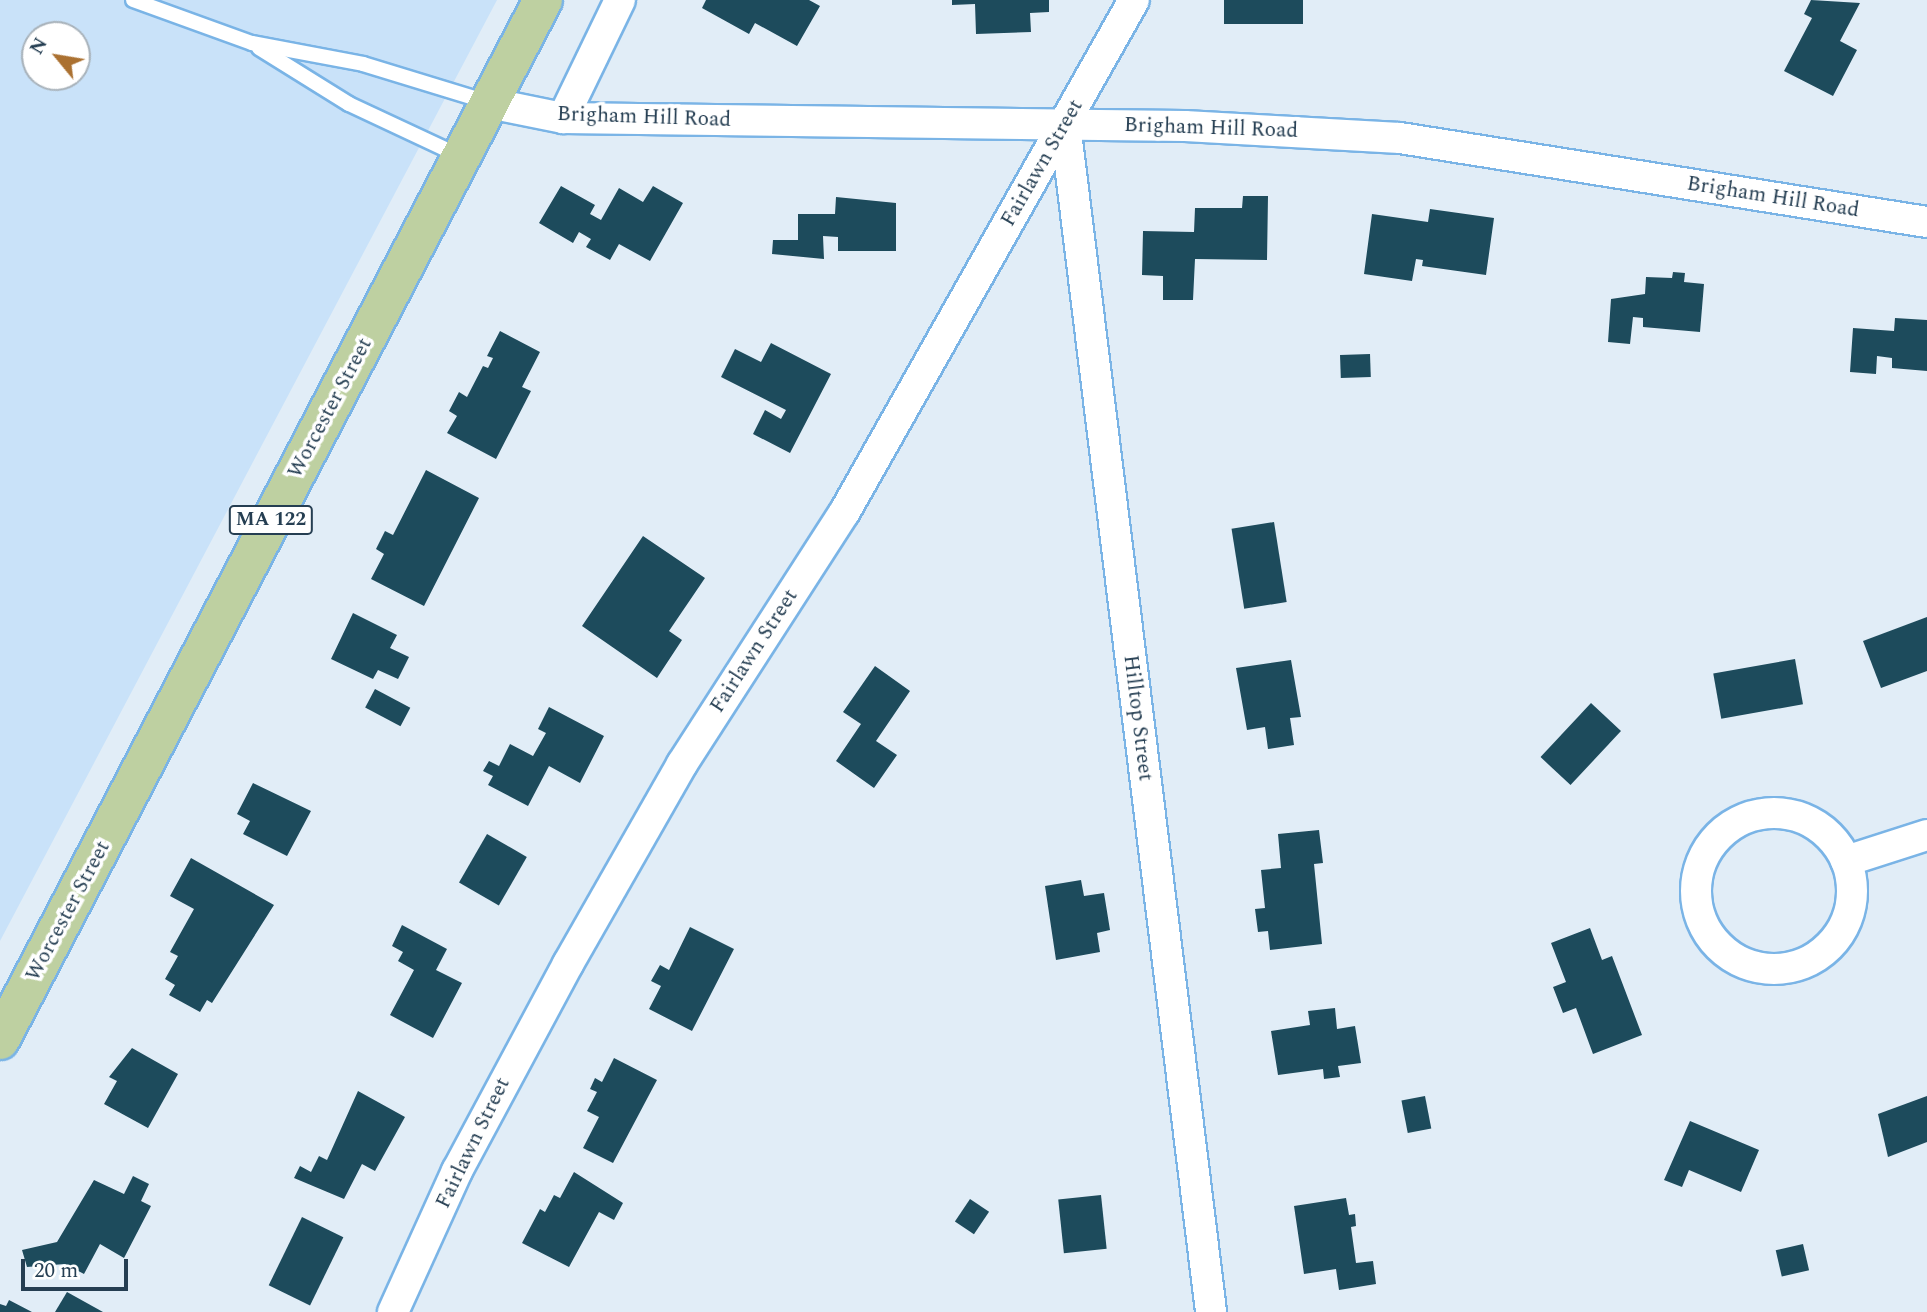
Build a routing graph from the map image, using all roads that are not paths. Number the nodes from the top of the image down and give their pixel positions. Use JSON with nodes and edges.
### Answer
{"nodes":[{"id":1,"x":133,"y":0,"type":"edge"},
{"id":2,"x":543,"y":0,"type":"edge"},
{"id":3,"x":620,"y":0,"type":"edge"},
{"id":4,"x":1135,"y":0,"type":"edge"},
{"id":5,"x":252,"y":44,"type":"junction"},
{"id":6,"x":489,"y":103,"type":"junction"},
{"id":7,"x":563,"y":118,"type":"junction"},
{"id":8,"x":1065,"y":124,"type":"junction"},
{"id":9,"x":461,"y":156,"type":"junction"},
{"id":10,"x":1927,"y":222,"type":"edge"},
{"id":11,"x":1927,"y":835,"type":"edge"},
{"id":12,"x":1846,"y":861,"type":"junction"},
{"id":13,"x":4,"y":1026,"type":"edge"},
{"id":14,"x":393,"y":1312,"type":"edge"},
{"id":15,"x":1211,"y":1312,"type":"edge"}],
"edges":[{"from":1,"to":5,"type":"lane"},
{"from":2,"to":6,"type":"main road","name":"Worcester Street","number":"MA 122"},
{"from":3,"to":7,"type":"street"},
{"from":4,"to":8,"type":"street","name":"Fairlawn Street"},
{"from":5,"to":6,"type":"lane"},
{"from":5,"to":9,"type":"lane"},
{"from":6,"to":7,"type":"street","name":"Brigham Hill Road"},
{"from":6,"to":9,"type":"main road","name":"Worcester Street","number":"MA 122"},
{"from":7,"to":8,"type":"street","name":"Brigham Hill Road"},
{"from":8,"to":10,"type":"street","name":"Brigham Hill Road"},
{"from":8,"to":14,"type":"street","name":"Fairlawn Street"},
{"from":8,"to":15,"type":"street","name":"Hilltop Street"},
{"from":9,"to":13,"type":"main road","name":"Worcester Street","number":"MA 122"},
{"from":11,"to":12,"type":"street"},
{"from":12,"to":12,"type":"street"}]}
